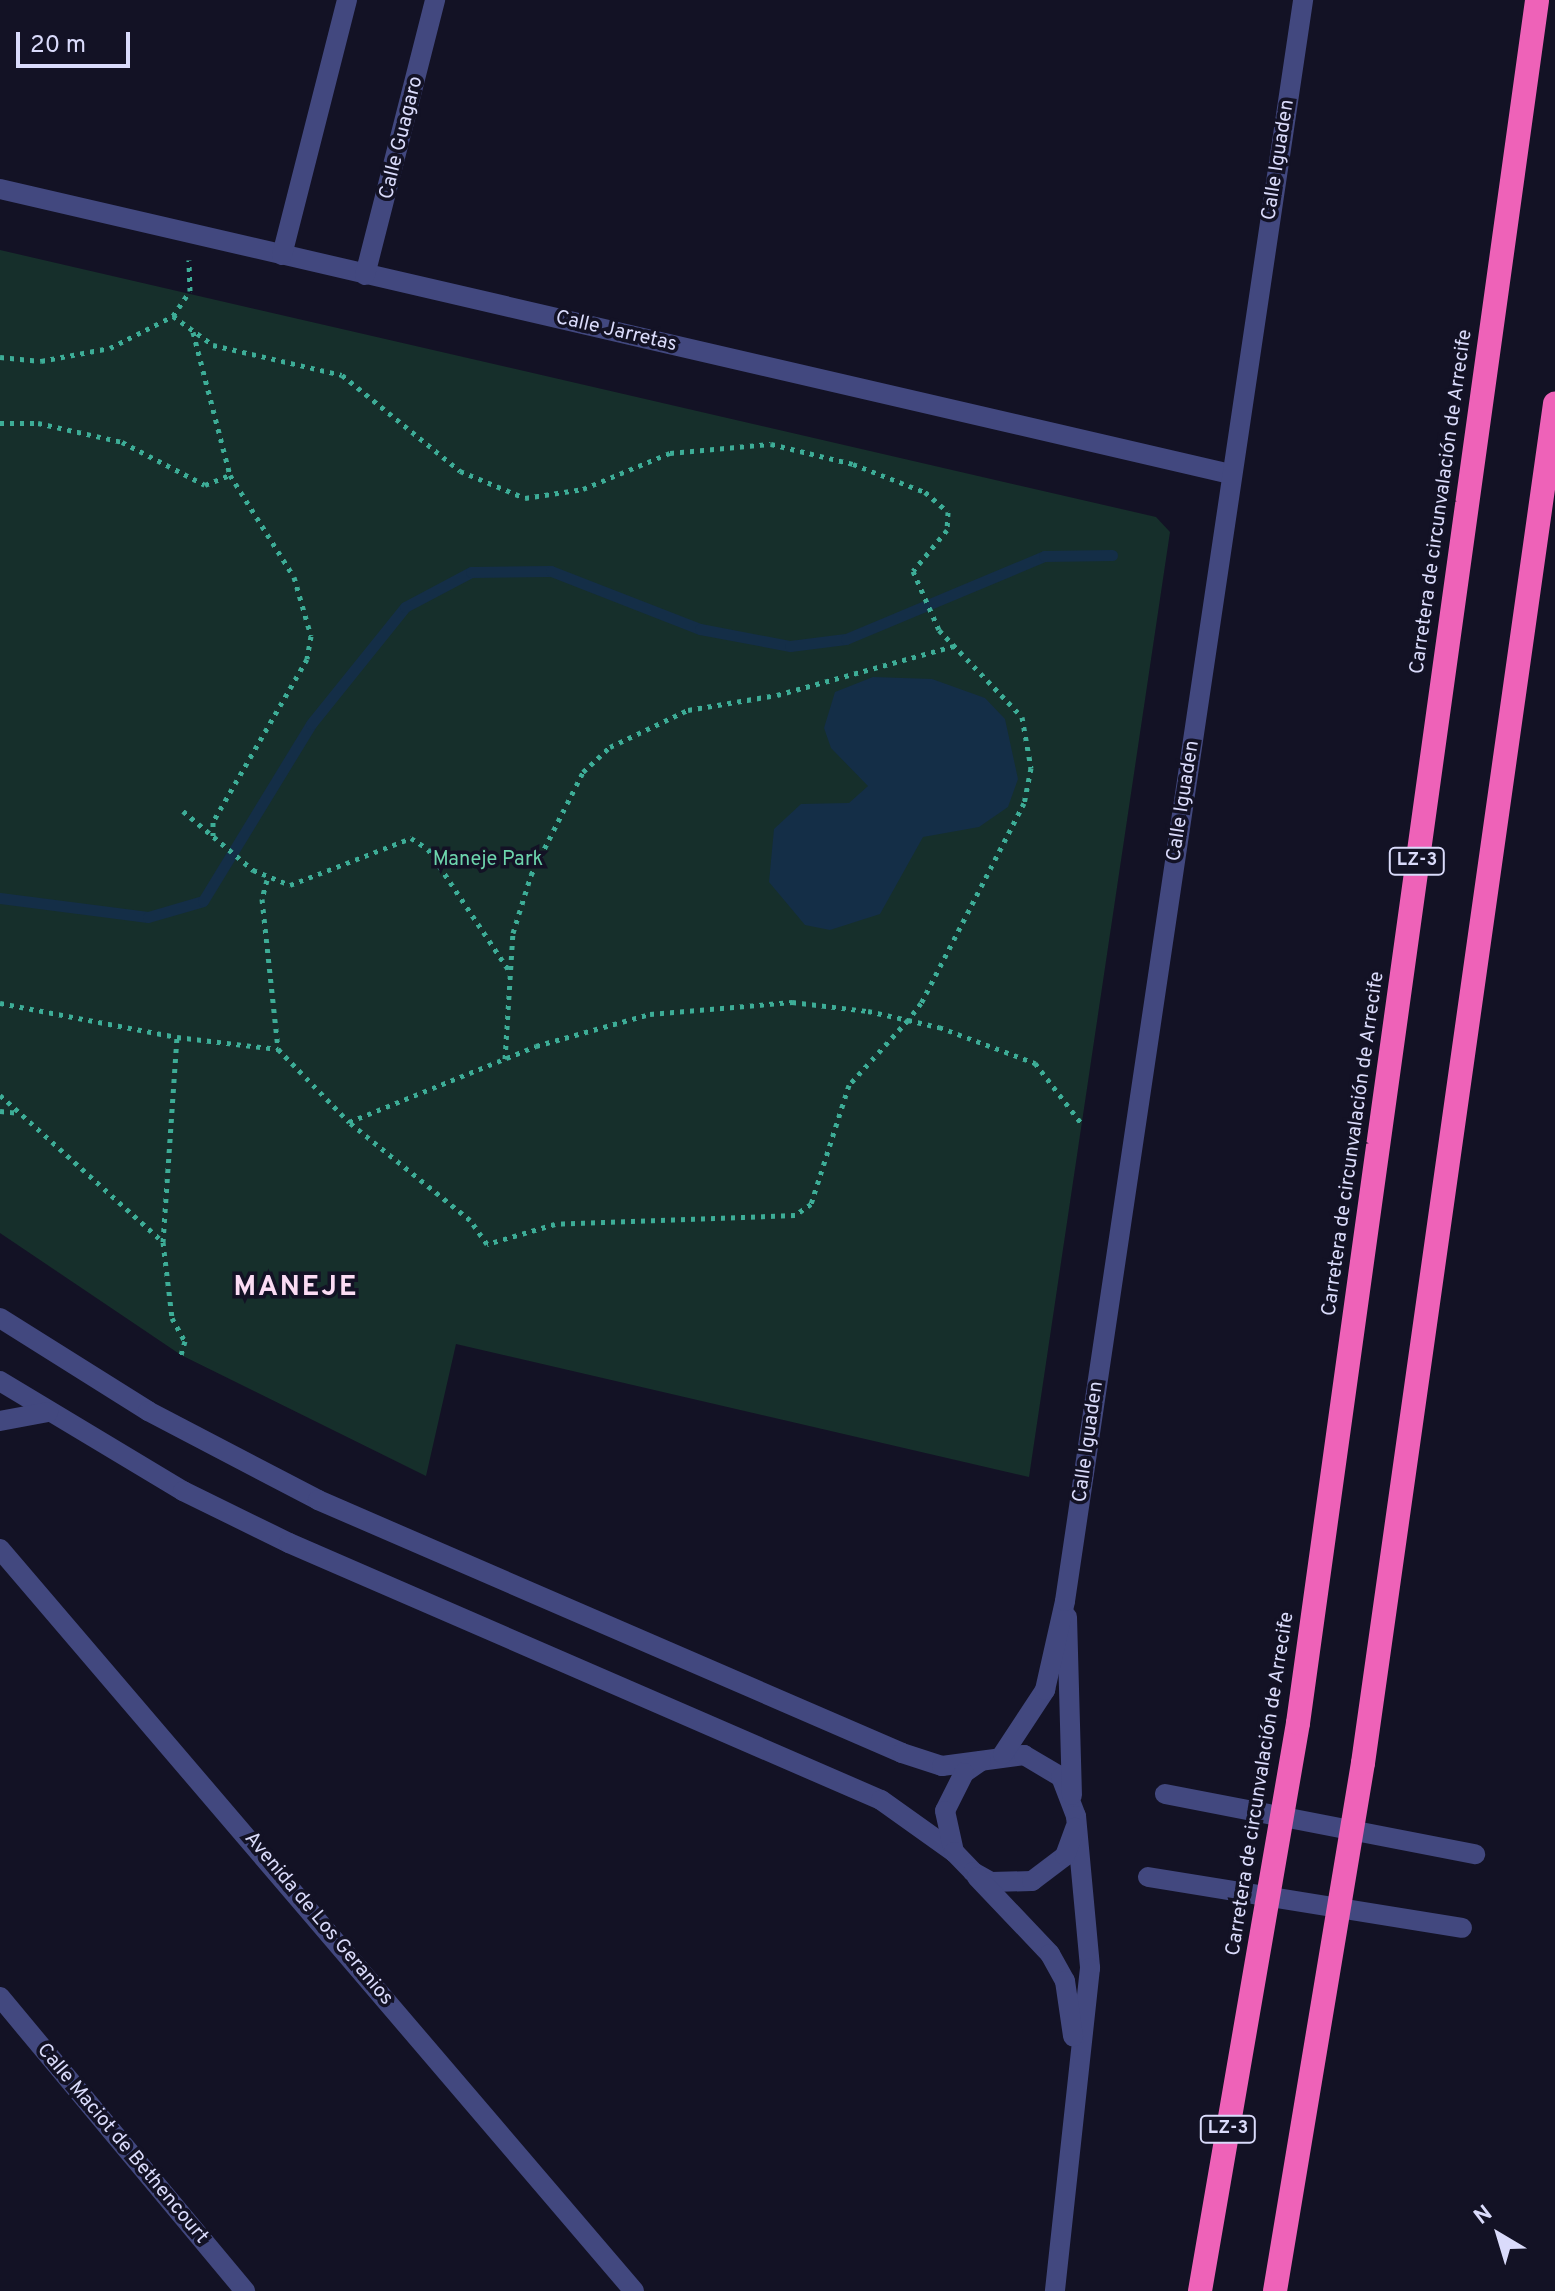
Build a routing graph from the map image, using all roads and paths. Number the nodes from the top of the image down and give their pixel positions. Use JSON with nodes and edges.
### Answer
{"nodes":[{"id":1,"x":347,"y":0,"type":"edge"},
{"id":2,"x":435,"y":0,"type":"edge"},
{"id":3,"x":1303,"y":0,"type":"edge"},
{"id":4,"x":1537,"y":0,"type":"edge"},
{"id":5,"x":0,"y":189,"type":"edge"},
{"id":6,"x":194,"y":234,"type":"junction"},
{"id":7,"x":282,"y":255,"type":"junction"},
{"id":8,"x":365,"y":275,"type":"junction"},
{"id":9,"x":173,"y":316,"type":"junction"},
{"id":10,"x":193,"y":332,"type":"junction"},
{"id":11,"x":0,"y":357,"type":"edge"},
{"id":12,"x":1555,"y":403,"type":"edge"},
{"id":13,"x":0,"y":423,"type":"edge"},
{"id":14,"x":1231,"y":474,"type":"junction"},
{"id":15,"x":230,"y":475,"type":"junction"},
{"id":16,"x":954,"y":646,"type":"junction"},
{"id":17,"x":183,"y":811,"type":"dead end"},
{"id":18,"x":213,"y":839,"type":"junction"},
{"id":19,"x":267,"y":880,"type":"junction"},
{"id":20,"x":511,"y":972,"type":"junction"},
{"id":21,"x":0,"y":1003,"type":"edge"},
{"id":22,"x":908,"y":1020,"type":"junction"},
{"id":23,"x":177,"y":1037,"type":"junction"},
{"id":24,"x":278,"y":1049,"type":"junction"},
{"id":25,"x":505,"y":1060,"type":"junction"},
{"id":26,"x":0,"y":1095,"type":"edge"},
{"id":27,"x":0,"y":1111,"type":"edge"},
{"id":28,"x":18,"y":1113,"type":"junction"},
{"id":29,"x":349,"y":1122,"type":"junction"},
{"id":30,"x":1081,"y":1123,"type":"dead end"},
{"id":31,"x":163,"y":1242,"type":"junction"},
{"id":32,"x":0,"y":1318,"type":"edge"},
{"id":33,"x":181,"y":1355,"type":"dead end"},
{"id":34,"x":0,"y":1381,"type":"edge"},
{"id":35,"x":48,"y":1412,"type":"junction"},
{"id":36,"x":0,"y":1421,"type":"edge"},
{"id":37,"x":0,"y":1537,"type":"edge"},
{"id":38,"x":0,"y":1549,"type":"edge"},
{"id":39,"x":17,"y":1564,"type":"junction"},
{"id":40,"x":1065,"y":1601,"type":"junction"},
{"id":41,"x":1003,"y":1754,"type":"junction"},
{"id":42,"x":981,"y":1761,"type":"junction"},
{"id":43,"x":1165,"y":1794,"type":"dead end"},
{"id":44,"x":1072,"y":1795,"type":"junction"},
{"id":45,"x":1076,"y":1816,"type":"junction"},
{"id":46,"x":954,"y":1852,"type":"junction"},
{"id":47,"x":1475,"y":1854,"type":"dead end"},
{"id":48,"x":973,"y":1872,"type":"junction"},
{"id":49,"x":1148,"y":1877,"type":"dead end"},
{"id":50,"x":1462,"y":1928,"type":"dead end"},
{"id":51,"x":0,"y":1997,"type":"edge"},
{"id":52,"x":1076,"y":2055,"type":"junction"},
{"id":53,"x":245,"y":2291,"type":"edge"},
{"id":54,"x":634,"y":2291,"type":"edge"},
{"id":55,"x":1055,"y":2291,"type":"edge"},
{"id":56,"x":1200,"y":2291,"type":"edge"},
{"id":57,"x":1275,"y":2291,"type":"edge"}],
"edges":[{"from":1,"to":7,"type":"street"},
{"from":2,"to":8,"type":"street","name":"Calle Guagaro"},
{"from":3,"to":14,"type":"street","name":"Calle Iguaden"},
{"from":4,"to":56,"type":"highway","name":"Carretera de circunvalación de Arrecife","number":"LZ-3"},
{"from":5,"to":6,"type":"street","name":"Calle Jarretas"},
{"from":6,"to":7,"type":"street","name":"Calle Jarretas"},
{"from":6,"to":9,"type":"path"},
{"from":7,"to":8,"type":"street","name":"Calle Jarretas"},
{"from":8,"to":14,"type":"street","name":"Calle Jarretas"},
{"from":9,"to":10,"type":"path"},
{"from":9,"to":11,"type":"path"},
{"from":10,"to":15,"type":"path"},
{"from":10,"to":16,"type":"path"},
{"from":12,"to":57,"type":"highway"},
{"from":13,"to":15,"type":"path"},
{"from":14,"to":40,"type":"street","name":"Calle Iguaden"},
{"from":15,"to":18,"type":"path"},
{"from":16,"to":20,"type":"path"},
{"from":16,"to":22,"type":"path"},
{"from":17,"to":18,"type":"path"},
{"from":18,"to":19,"type":"path"},
{"from":19,"to":20,"type":"path"},
{"from":19,"to":24,"type":"path"},
{"from":20,"to":25,"type":"path"},
{"from":21,"to":23,"type":"path"},
{"from":22,"to":25,"type":"path"},
{"from":22,"to":29,"type":"path"},
{"from":22,"to":30,"type":"path"},
{"from":23,"to":24,"type":"path"},
{"from":23,"to":31,"type":"path"},
{"from":24,"to":29,"type":"path"},
{"from":25,"to":29,"type":"path"},
{"from":26,"to":28,"type":"path"},
{"from":27,"to":28,"type":"path"},
{"from":28,"to":31,"type":"path"},
{"from":31,"to":33,"type":"path"},
{"from":32,"to":42,"type":"street"},
{"from":34,"to":35,"type":"street"},
{"from":35,"to":36,"type":"street"},
{"from":35,"to":46,"type":"street"},
{"from":37,"to":39,"type":"street"},
{"from":38,"to":39,"type":"street","name":"Avenida de Los Geranios"},
{"from":39,"to":54,"type":"street","name":"Avenida de Los Geranios"},
{"from":40,"to":41,"type":"street","name":"Calle Iguaden"},
{"from":40,"to":44,"type":"street","name":"Calle Iguaden"},
{"from":41,"to":42,"type":"street"},
{"from":41,"to":44,"type":"street"},
{"from":42,"to":46,"type":"street"},
{"from":43,"to":47,"type":"street"},
{"from":44,"to":45,"type":"street"},
{"from":45,"to":48,"type":"street"},
{"from":45,"to":52,"type":"street"},
{"from":46,"to":48,"type":"street"},
{"from":48,"to":52,"type":"street"},
{"from":49,"to":50,"type":"street"},
{"from":51,"to":53,"type":"street","name":"Calle Maciot de Bethencourt"},
{"from":52,"to":55,"type":"street"}]}
